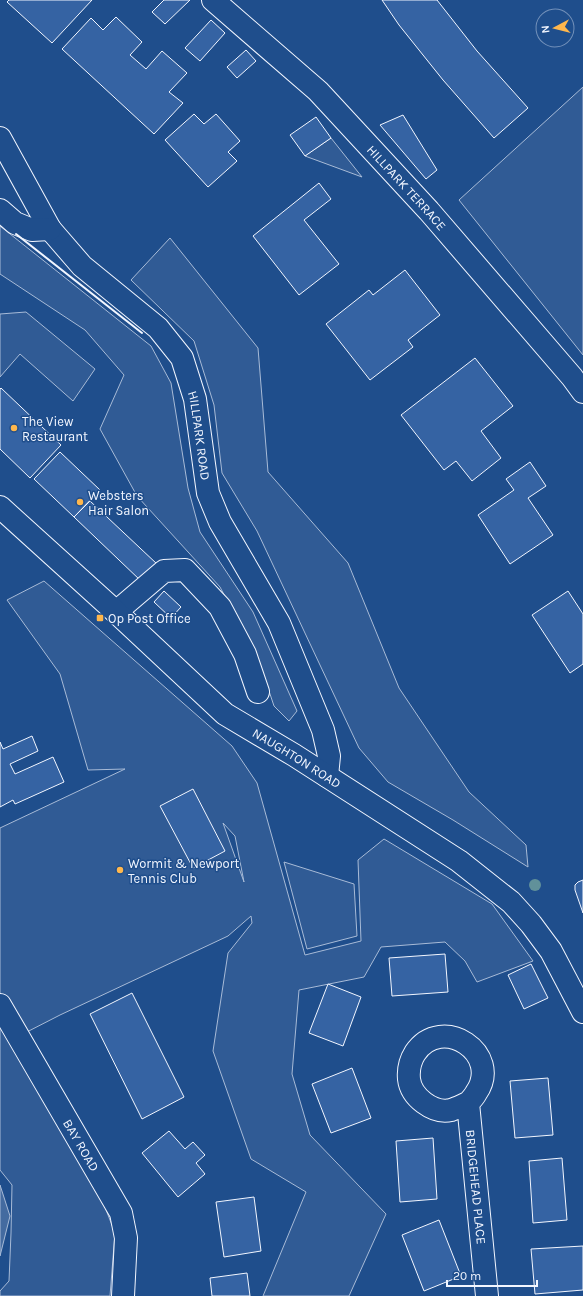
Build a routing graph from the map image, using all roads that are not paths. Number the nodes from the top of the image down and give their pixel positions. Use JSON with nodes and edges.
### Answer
{"nodes":[{"id":1,"x":213,"y":0,"type":"edge"},
{"id":2,"x":0,"y":138,"type":"edge"},
{"id":3,"x":0,"y":210,"type":"edge"},
{"id":4,"x":50,"y":229,"type":"junction"},
{"id":5,"x":583,"y":392,"type":"edge"},
{"id":6,"x":0,"y":507,"type":"edge"},
{"id":7,"x":116,"y":612,"type":"junction"},
{"id":8,"x":258,"y":692,"type":"dead end"},
{"id":9,"x":327,"y":776,"type":"junction"},
{"id":10,"x":581,"y":1004,"type":"edge"},
{"id":11,"x":0,"y":1005,"type":"edge"},
{"id":12,"x":468,"y":1102,"type":"dead end"},
{"id":13,"x":123,"y":1296,"type":"edge"},
{"id":14,"x":487,"y":1296,"type":"edge"}],
"edges":[{"from":1,"to":5,"type":"street","name":"HILLPARK TERRACE"},
{"from":2,"to":4,"type":"street","name":"HILLPARK ROAD"},
{"from":3,"to":4,"type":"street"},
{"from":4,"to":9,"type":"street","name":"HILLPARK ROAD"},
{"from":6,"to":7,"type":"street","name":"NAUGHTON ROAD"},
{"from":7,"to":8,"type":"street"},
{"from":7,"to":9,"type":"street","name":"NAUGHTON ROAD"},
{"from":9,"to":10,"type":"street","name":"NAUGHTON ROAD"},
{"from":11,"to":13,"type":"street","name":"BAY ROAD"},
{"from":12,"to":14,"type":"street","name":"BRIDGEHEAD PLACE"}]}
